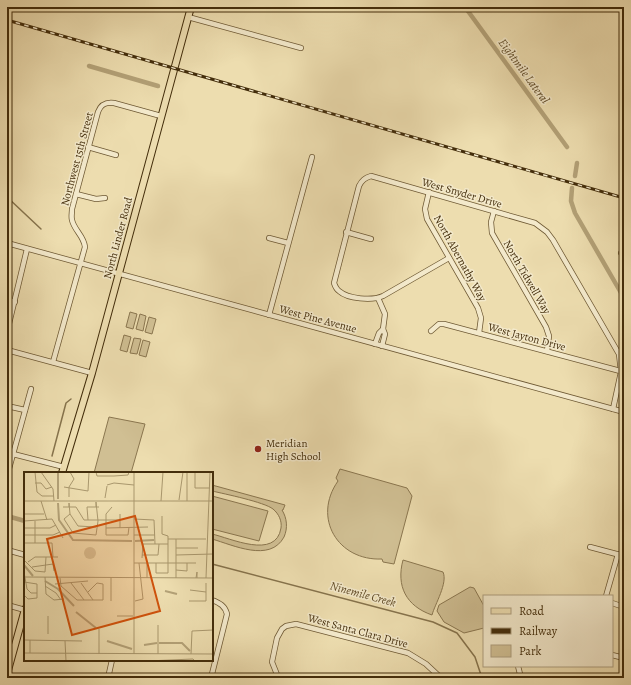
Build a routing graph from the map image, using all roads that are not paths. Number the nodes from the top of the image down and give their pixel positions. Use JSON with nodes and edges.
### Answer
{"nodes":[{"id":1,"x":191,"y":7,"type":"edge"},
{"id":2,"x":188,"y":17,"type":"junction"},
{"id":3,"x":301,"y":48,"type":"dead end"},
{"id":4,"x":161,"y":116,"type":"junction"},
{"id":5,"x":88,"y":147,"type":"junction"},
{"id":6,"x":116,"y":155,"type":"dead end"},
{"id":7,"x":312,"y":157,"type":"dead end"},
{"id":8,"x":429,"y":192,"type":"junction"},
{"id":9,"x":76,"y":194,"type":"junction"},
{"id":10,"x":105,"y":198,"type":"dead end"},
{"id":11,"x":494,"y":211,"type":"junction"},
{"id":12,"x":346,"y":232,"type":"junction"},
{"id":13,"x":269,"y":238,"type":"dead end"},
{"id":14,"x":371,"y":239,"type":"dead end"},
{"id":15,"x":7,"y":243,"type":"edge"},
{"id":16,"x":288,"y":243,"type":"junction"},
{"id":17,"x":27,"y":249,"type":"junction"},
{"id":18,"x":449,"y":258,"type":"junction"},
{"id":19,"x":80,"y":263,"type":"junction"},
{"id":20,"x":119,"y":273,"type":"junction"},
{"id":21,"x":378,"y":298,"type":"junction"},
{"id":22,"x":7,"y":300,"type":"edge"},
{"id":23,"x":15,"y":302,"type":"junction"},
{"id":24,"x":269,"y":315,"type":"junction"},
{"id":25,"x":383,"y":330,"type":"junction"},
{"id":26,"x":431,"y":331,"type":"dead end"},
{"id":27,"x":7,"y":332,"type":"edge"},
{"id":28,"x":479,"y":333,"type":"junction"},
{"id":29,"x":375,"y":344,"type":"junction"},
{"id":30,"x":382,"y":346,"type":"junction"},
{"id":31,"x":7,"y":350,"type":"edge"},
{"id":32,"x":547,"y":351,"type":"junction"},
{"id":33,"x":54,"y":362,"type":"junction"},
{"id":34,"x":622,"y":372,"type":"edge"},
{"id":35,"x":92,"y":373,"type":"junction"},
{"id":36,"x":31,"y":389,"type":"dead end"},
{"id":37,"x":7,"y":406,"type":"edge"},
{"id":38,"x":613,"y":409,"type":"junction"},
{"id":39,"x":25,"y":410,"type":"junction"},
{"id":40,"x":624,"y":412,"type":"edge"},
{"id":41,"x":13,"y":454,"type":"junction"},
{"id":42,"x":63,"y":470,"type":"edge"},
{"id":43,"x":7,"y":476,"type":"edge"},
{"id":44,"x":590,"y":547,"type":"dead end"},
{"id":45,"x":7,"y":550,"type":"edge"},
{"id":46,"x":618,"y":554,"type":"junction"},
{"id":47,"x":24,"y":555,"type":"edge"},
{"id":48,"x":624,"y":556,"type":"edge"},
{"id":49,"x":606,"y":595,"type":"edge"},
{"id":50,"x":213,"y":600,"type":"edge"},
{"id":51,"x":613,"y":603,"type":"edge"},
{"id":52,"x":7,"y":605,"type":"edge"},
{"id":53,"x":624,"y":607,"type":"edge"},
{"id":54,"x":24,"y":610,"type":"edge"},
{"id":55,"x":24,"y":613,"type":"edge"},
{"id":56,"x":613,"y":655,"type":"edge"},
{"id":57,"x":214,"y":656,"type":"edge"},
{"id":58,"x":624,"y":658,"type":"edge"},
{"id":59,"x":9,"y":661,"type":"edge"},
{"id":60,"x":112,"y":661,"type":"edge"},
{"id":61,"x":518,"y":667,"type":"edge"},
{"id":62,"x":7,"y":674,"type":"edge"},
{"id":63,"x":108,"y":678,"type":"edge"},
{"id":64,"x":211,"y":678,"type":"edge"},
{"id":65,"x":277,"y":678,"type":"edge"},
{"id":66,"x":294,"y":678,"type":"edge"},
{"id":67,"x":441,"y":678,"type":"edge"},
{"id":68,"x":521,"y":678,"type":"edge"}],
"edges":[{"from":1,"to":2,"type":"main road","name":"North Linder Road"},
{"from":2,"to":3,"type":"street"},
{"from":2,"to":4,"type":"main road","name":"North Linder Road"},
{"from":4,"to":5,"type":"street","name":"Northwest 15th Street"},
{"from":4,"to":20,"type":"main road","name":"North Linder Road"},
{"from":5,"to":6,"type":"street"},
{"from":5,"to":9,"type":"street","name":"Northwest 15th Street"},
{"from":7,"to":16,"type":"street"},
{"from":8,"to":11,"type":"street","name":"West Snyder Drive"},
{"from":8,"to":12,"type":"street","name":"West Snyder Drive"},
{"from":8,"to":18,"type":"street","name":"North Abernathy Way"},
{"from":9,"to":10,"type":"street"},
{"from":9,"to":19,"type":"street","name":"Northwest 15th Street"},
{"from":11,"to":32,"type":"street","name":"North Tidwell Way"},
{"from":11,"to":34,"type":"street","name":"West Snyder Drive"},
{"from":12,"to":14,"type":"street"},
{"from":12,"to":21,"type":"street"},
{"from":13,"to":16,"type":"street"},
{"from":15,"to":17,"type":"street","name":"West Pine Avenue"},
{"from":16,"to":24,"type":"street"},
{"from":17,"to":19,"type":"street","name":"West Pine Avenue"},
{"from":17,"to":23,"type":"street"},
{"from":18,"to":21,"type":"street"},
{"from":18,"to":28,"type":"street","name":"North Abernathy Way"},
{"from":19,"to":20,"type":"street","name":"West Pine Avenue"},
{"from":19,"to":33,"type":"street","name":"Northwest 15th Street"},
{"from":20,"to":24,"type":"street","name":"West Pine Avenue"},
{"from":20,"to":35,"type":"main road","name":"North Linder Road"},
{"from":21,"to":25,"type":"street"},
{"from":22,"to":23,"type":"street"},
{"from":23,"to":27,"type":"street"},
{"from":24,"to":29,"type":"street","name":"West Pine Avenue"},
{"from":25,"to":29,"type":"street"},
{"from":25,"to":30,"type":"street"},
{"from":26,"to":28,"type":"street","name":"West Jayton Drive"},
{"from":28,"to":32,"type":"street","name":"West Jayton Drive"},
{"from":29,"to":30,"type":"street","name":"West Pine Avenue"},
{"from":30,"to":38,"type":"street","name":"West Pine Avenue"},
{"from":31,"to":33,"type":"street"},
{"from":32,"to":34,"type":"street","name":"West Jayton Drive"},
{"from":33,"to":35,"type":"street"},
{"from":34,"to":38,"type":"street"},
{"from":35,"to":42,"type":"main road","name":"North Linder Road"},
{"from":36,"to":39,"type":"street"},
{"from":37,"to":39,"type":"street"},
{"from":38,"to":40,"type":"street","name":"West Pine Avenue"},
{"from":39,"to":41,"type":"street"},
{"from":41,"to":42,"type":"street"},
{"from":41,"to":43,"type":"street"},
{"from":44,"to":46,"type":"street"},
{"from":45,"to":47,"type":"street"},
{"from":46,"to":48,"type":"street"},
{"from":46,"to":49,"type":"street"},
{"from":50,"to":57,"type":"street"},
{"from":51,"to":53,"type":"street"},
{"from":52,"to":54,"type":"street"},
{"from":55,"to":59,"type":"main road"},
{"from":56,"to":58,"type":"street"},
{"from":57,"to":64,"type":"street"},
{"from":59,"to":62,"type":"main road"},
{"from":60,"to":63,"type":"street"},
{"from":61,"to":68,"type":"street"},
{"from":65,"to":66,"type":"street"},
{"from":65,"to":67,"type":"street","name":"West Santa Clara Drive"}]}
